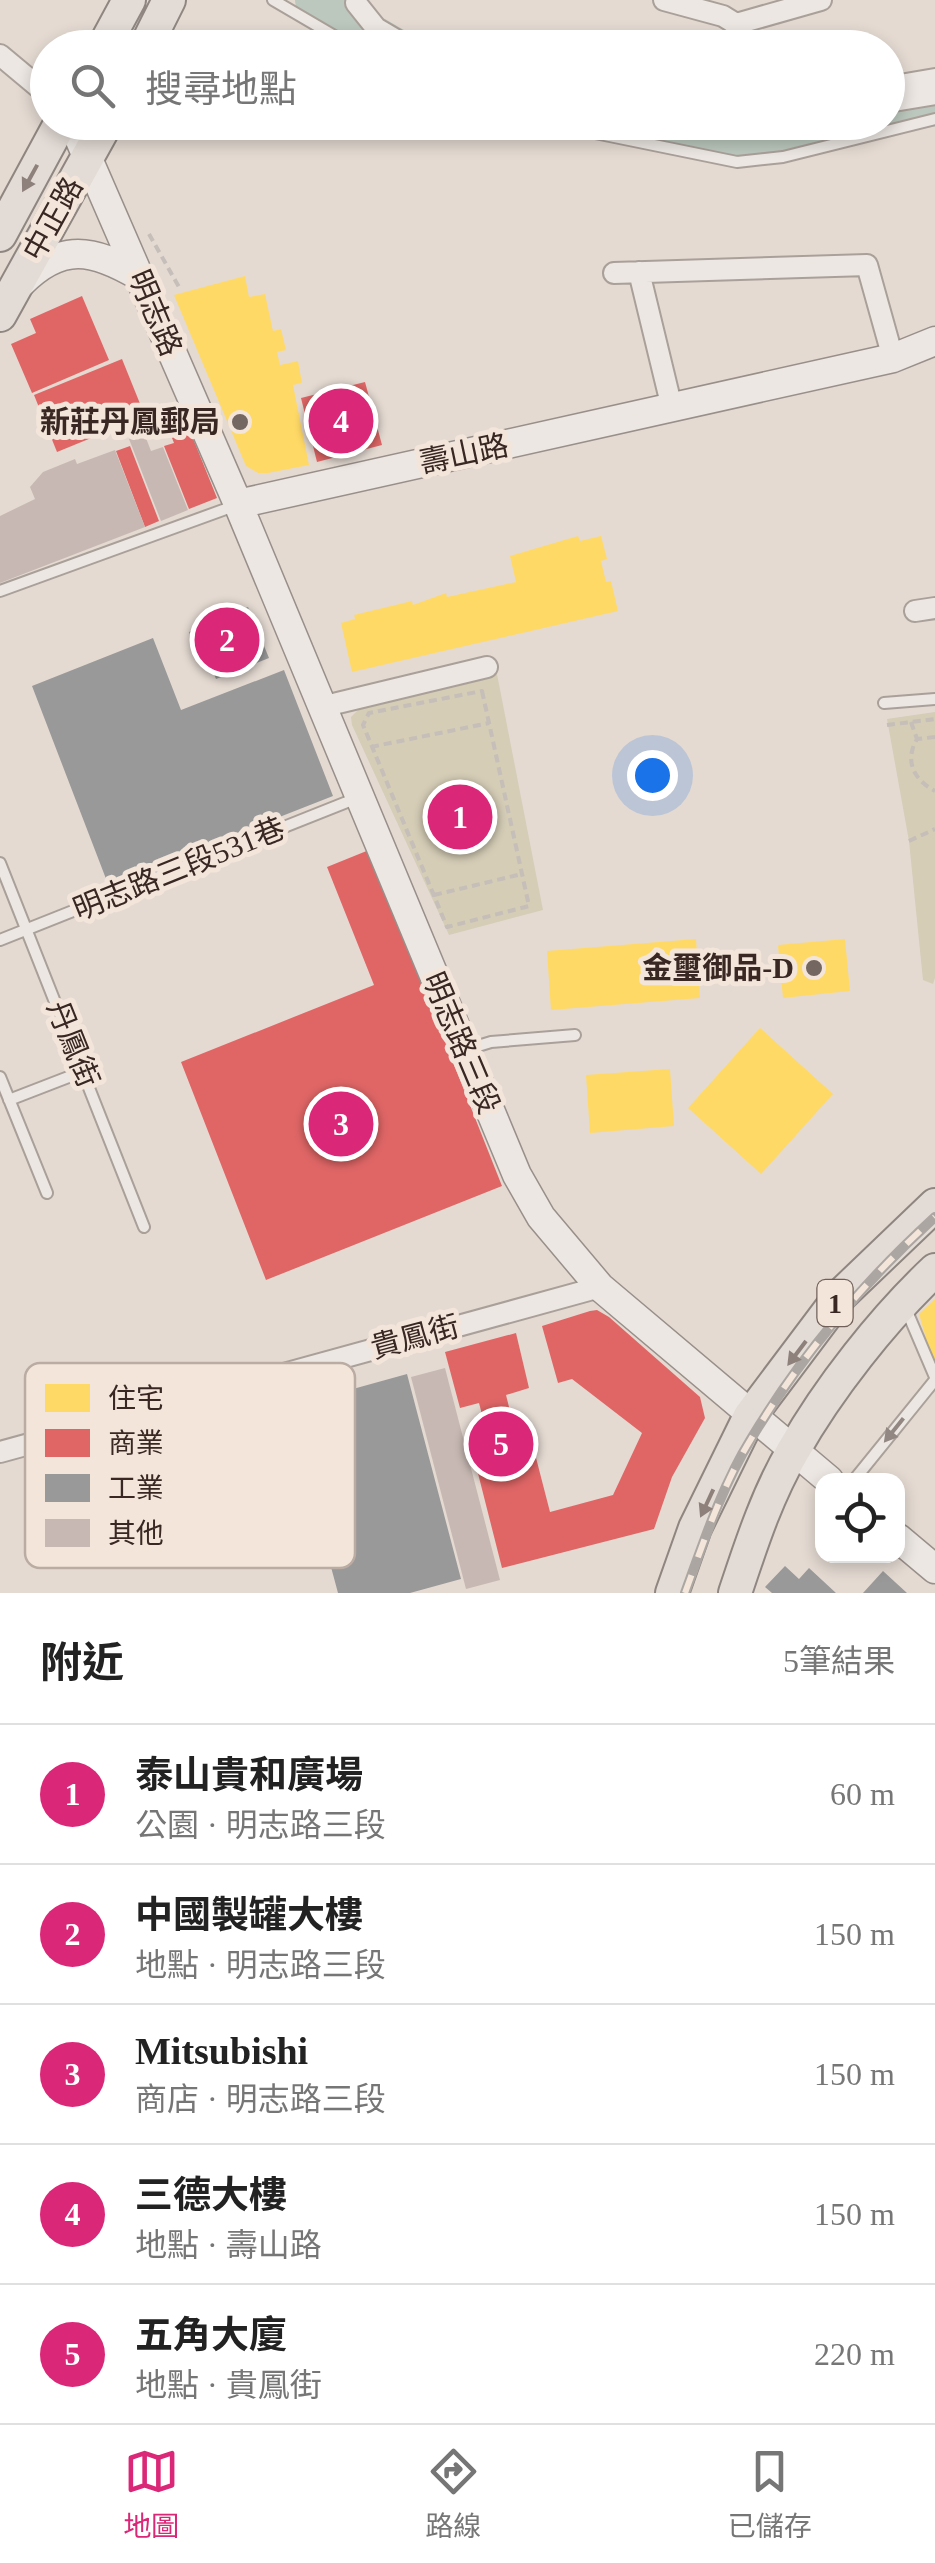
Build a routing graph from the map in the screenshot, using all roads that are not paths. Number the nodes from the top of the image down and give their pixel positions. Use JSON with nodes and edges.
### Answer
{"nodes":[{"id":1,"x":129,"y":0,"type":"edge"},
{"id":2,"x":169,"y":0,"type":"edge"},
{"id":3,"x":273,"y":0,"type":"edge"},
{"id":4,"x":664,"y":0,"type":"edge"},
{"id":5,"x":821,"y":0,"type":"edge"},
{"id":6,"x":358,"y":1,"type":"edge"},
{"id":7,"x":736,"y":24,"type":"junction"},
{"id":8,"x":113,"y":30,"type":"edge"},
{"id":9,"x":154,"y":30,"type":"edge"},
{"id":10,"x":324,"y":30,"type":"edge"},
{"id":11,"x":379,"y":30,"type":"edge"},
{"id":12,"x":736,"y":30,"type":"edge"},
{"id":13,"x":0,"y":55,"type":"edge"},
{"id":14,"x":935,"y":78,"type":"edge"},
{"id":15,"x":30,"y":80,"type":"edge"},
{"id":16,"x":905,"y":83,"type":"edge"},
{"id":17,"x":935,"y":94,"type":"edge"},
{"id":18,"x":905,"y":99,"type":"edge"},
{"id":19,"x":935,"y":119,"type":"edge"},
{"id":20,"x":905,"y":126,"type":"edge"},
{"id":21,"x":51,"y":140,"type":"edge"},
{"id":22,"x":80,"y":140,"type":"edge"},
{"id":23,"x":97,"y":140,"type":"edge"},
{"id":24,"x":629,"y":140,"type":"edge"},
{"id":25,"x":851,"y":140,"type":"edge"},
{"id":26,"x":88,"y":158,"type":"junction"},
{"id":27,"x":0,"y":234,"type":"edge"},
{"id":28,"x":639,"y":272,"type":"junction"},
{"id":29,"x":614,"y":273,"type":"dead end"},
{"id":30,"x":140,"y":276,"type":"junction"},
{"id":31,"x":7,"y":302,"type":"edge"},
{"id":32,"x":935,"y":341,"type":"edge"},
{"id":33,"x":893,"y":358,"type":"junction"},
{"id":34,"x":672,"y":408,"type":"junction"},
{"id":35,"x":238,"y":504,"type":"junction"},
{"id":36,"x":0,"y":591,"type":"edge"},
{"id":37,"x":487,"y":667,"type":"dead end"},
{"id":38,"x":935,"y":699,"type":"edge"},
{"id":39,"x":884,"y":703,"type":"dead end"},
{"id":40,"x":321,"y":708,"type":"junction"},
{"id":41,"x":359,"y":798,"type":"junction"},
{"id":42,"x":0,"y":863,"type":"edge"},
{"id":43,"x":27,"y":930,"type":"junction"},
{"id":44,"x":0,"y":940,"type":"edge"},
{"id":45,"x":575,"y":1035,"type":"dead end"},
{"id":46,"x":464,"y":1050,"type":"junction"},
{"id":47,"x":84,"y":1071,"type":"junction"},
{"id":48,"x":0,"y":1077,"type":"edge"},
{"id":49,"x":9,"y":1100,"type":"junction"},
{"id":50,"x":46,"y":1193,"type":"dead end"},
{"id":51,"x":935,"y":1205,"type":"edge"},
{"id":52,"x":144,"y":1227,"type":"dead end"},
{"id":53,"x":935,"y":1270,"type":"edge"},
{"id":54,"x":600,"y":1287,"type":"junction"},
{"id":55,"x":902,"y":1301,"type":"junction"},
{"id":56,"x":324,"y":1363,"type":"edge"},
{"id":57,"x":935,"y":1378,"type":"edge"},
{"id":58,"x":750,"y":1416,"type":"junction"},
{"id":59,"x":25,"y":1445,"type":"edge"},
{"id":60,"x":793,"y":1451,"type":"junction"},
{"id":61,"x":0,"y":1452,"type":"edge"},
{"id":62,"x":820,"y":1473,"type":"edge"},
{"id":63,"x":860,"y":1473,"type":"edge"},
{"id":64,"x":905,"y":1544,"type":"edge"},
{"id":65,"x":935,"y":1569,"type":"edge"},
{"id":66,"x":672,"y":1593,"type":"edge"},
{"id":67,"x":735,"y":1593,"type":"edge"}],
"edges":[{"from":1,"to":8,"type":"main road"},
{"from":2,"to":9,"type":"main road"},
{"from":3,"to":10,"type":"lane"},
{"from":4,"to":7,"type":"street"},
{"from":5,"to":7,"type":"street"},
{"from":6,"to":11,"type":"street"},
{"from":7,"to":12,"type":"street"},
{"from":13,"to":15,"type":"street"},
{"from":14,"to":16,"type":"street"},
{"from":17,"to":18,"type":"street"},
{"from":19,"to":20,"type":"lane"},
{"from":21,"to":27,"type":"main road","name":"中正路","one_way":true},
{"from":22,"to":26,"type":"main road","name":"明志路"},
{"from":23,"to":26,"type":"main road","name":"中正路"},
{"from":24,"to":25,"type":"lane"},
{"from":26,"to":30,"type":"main road","name":"明志路"},
{"from":26,"to":31,"type":"main road","name":"中正路"},
{"from":28,"to":29,"type":"street"},
{"from":28,"to":33,"type":"street"},
{"from":28,"to":34,"type":"street"},
{"from":30,"to":31,"type":"main road"},
{"from":30,"to":35,"type":"main road","name":"明志路"},
{"from":32,"to":33,"type":"main road","name":"壽山路"},
{"from":33,"to":34,"type":"main road","name":"壽山路"},
{"from":34,"to":35,"type":"main road","name":"壽山路"},
{"from":35,"to":36,"type":"lane","name":"壽山路"},
{"from":35,"to":40,"type":"main road","name":"明志路三段"},
{"from":37,"to":40,"type":"street"},
{"from":38,"to":39,"type":"lane"},
{"from":40,"to":41,"type":"main road","name":"明志路三段"},
{"from":41,"to":43,"type":"lane","name":"明志路三段531巷"},
{"from":41,"to":46,"type":"main road","name":"明志路三段"},
{"from":42,"to":43,"type":"lane","name":"丹鳳街"},
{"from":43,"to":44,"type":"lane","name":"明志路三段531巷"},
{"from":43,"to":47,"type":"lane","name":"丹鳳街"},
{"from":45,"to":46,"type":"lane"},
{"from":46,"to":54,"type":"main road","name":"明志路三段"},
{"from":47,"to":49,"type":"lane"},
{"from":47,"to":52,"type":"lane","name":"丹鳳街"},
{"from":48,"to":49,"type":"lane"},
{"from":49,"to":50,"type":"lane"},
{"from":51,"to":58,"type":"main road","number":"1","one_way":true},
{"from":53,"to":55,"type":"main road","number":"1"},
{"from":54,"to":56,"type":"street","name":"貴鳳街"},
{"from":54,"to":58,"type":"main road","name":"明志路三段"},
{"from":55,"to":57,"type":"lane"},
{"from":55,"to":60,"type":"main road","number":"1"},
{"from":57,"to":63,"type":"lane","one_way":true},
{"from":58,"to":60,"type":"main road","name":"明志路三段"},
{"from":58,"to":66,"type":"main road","number":"1","one_way":true},
{"from":59,"to":61,"type":"street","name":"貴鳳街"},
{"from":60,"to":62,"type":"main road","name":"明志路三段"},
{"from":60,"to":67,"type":"main road","number":"1"},
{"from":64,"to":65,"type":"main road"}]}
